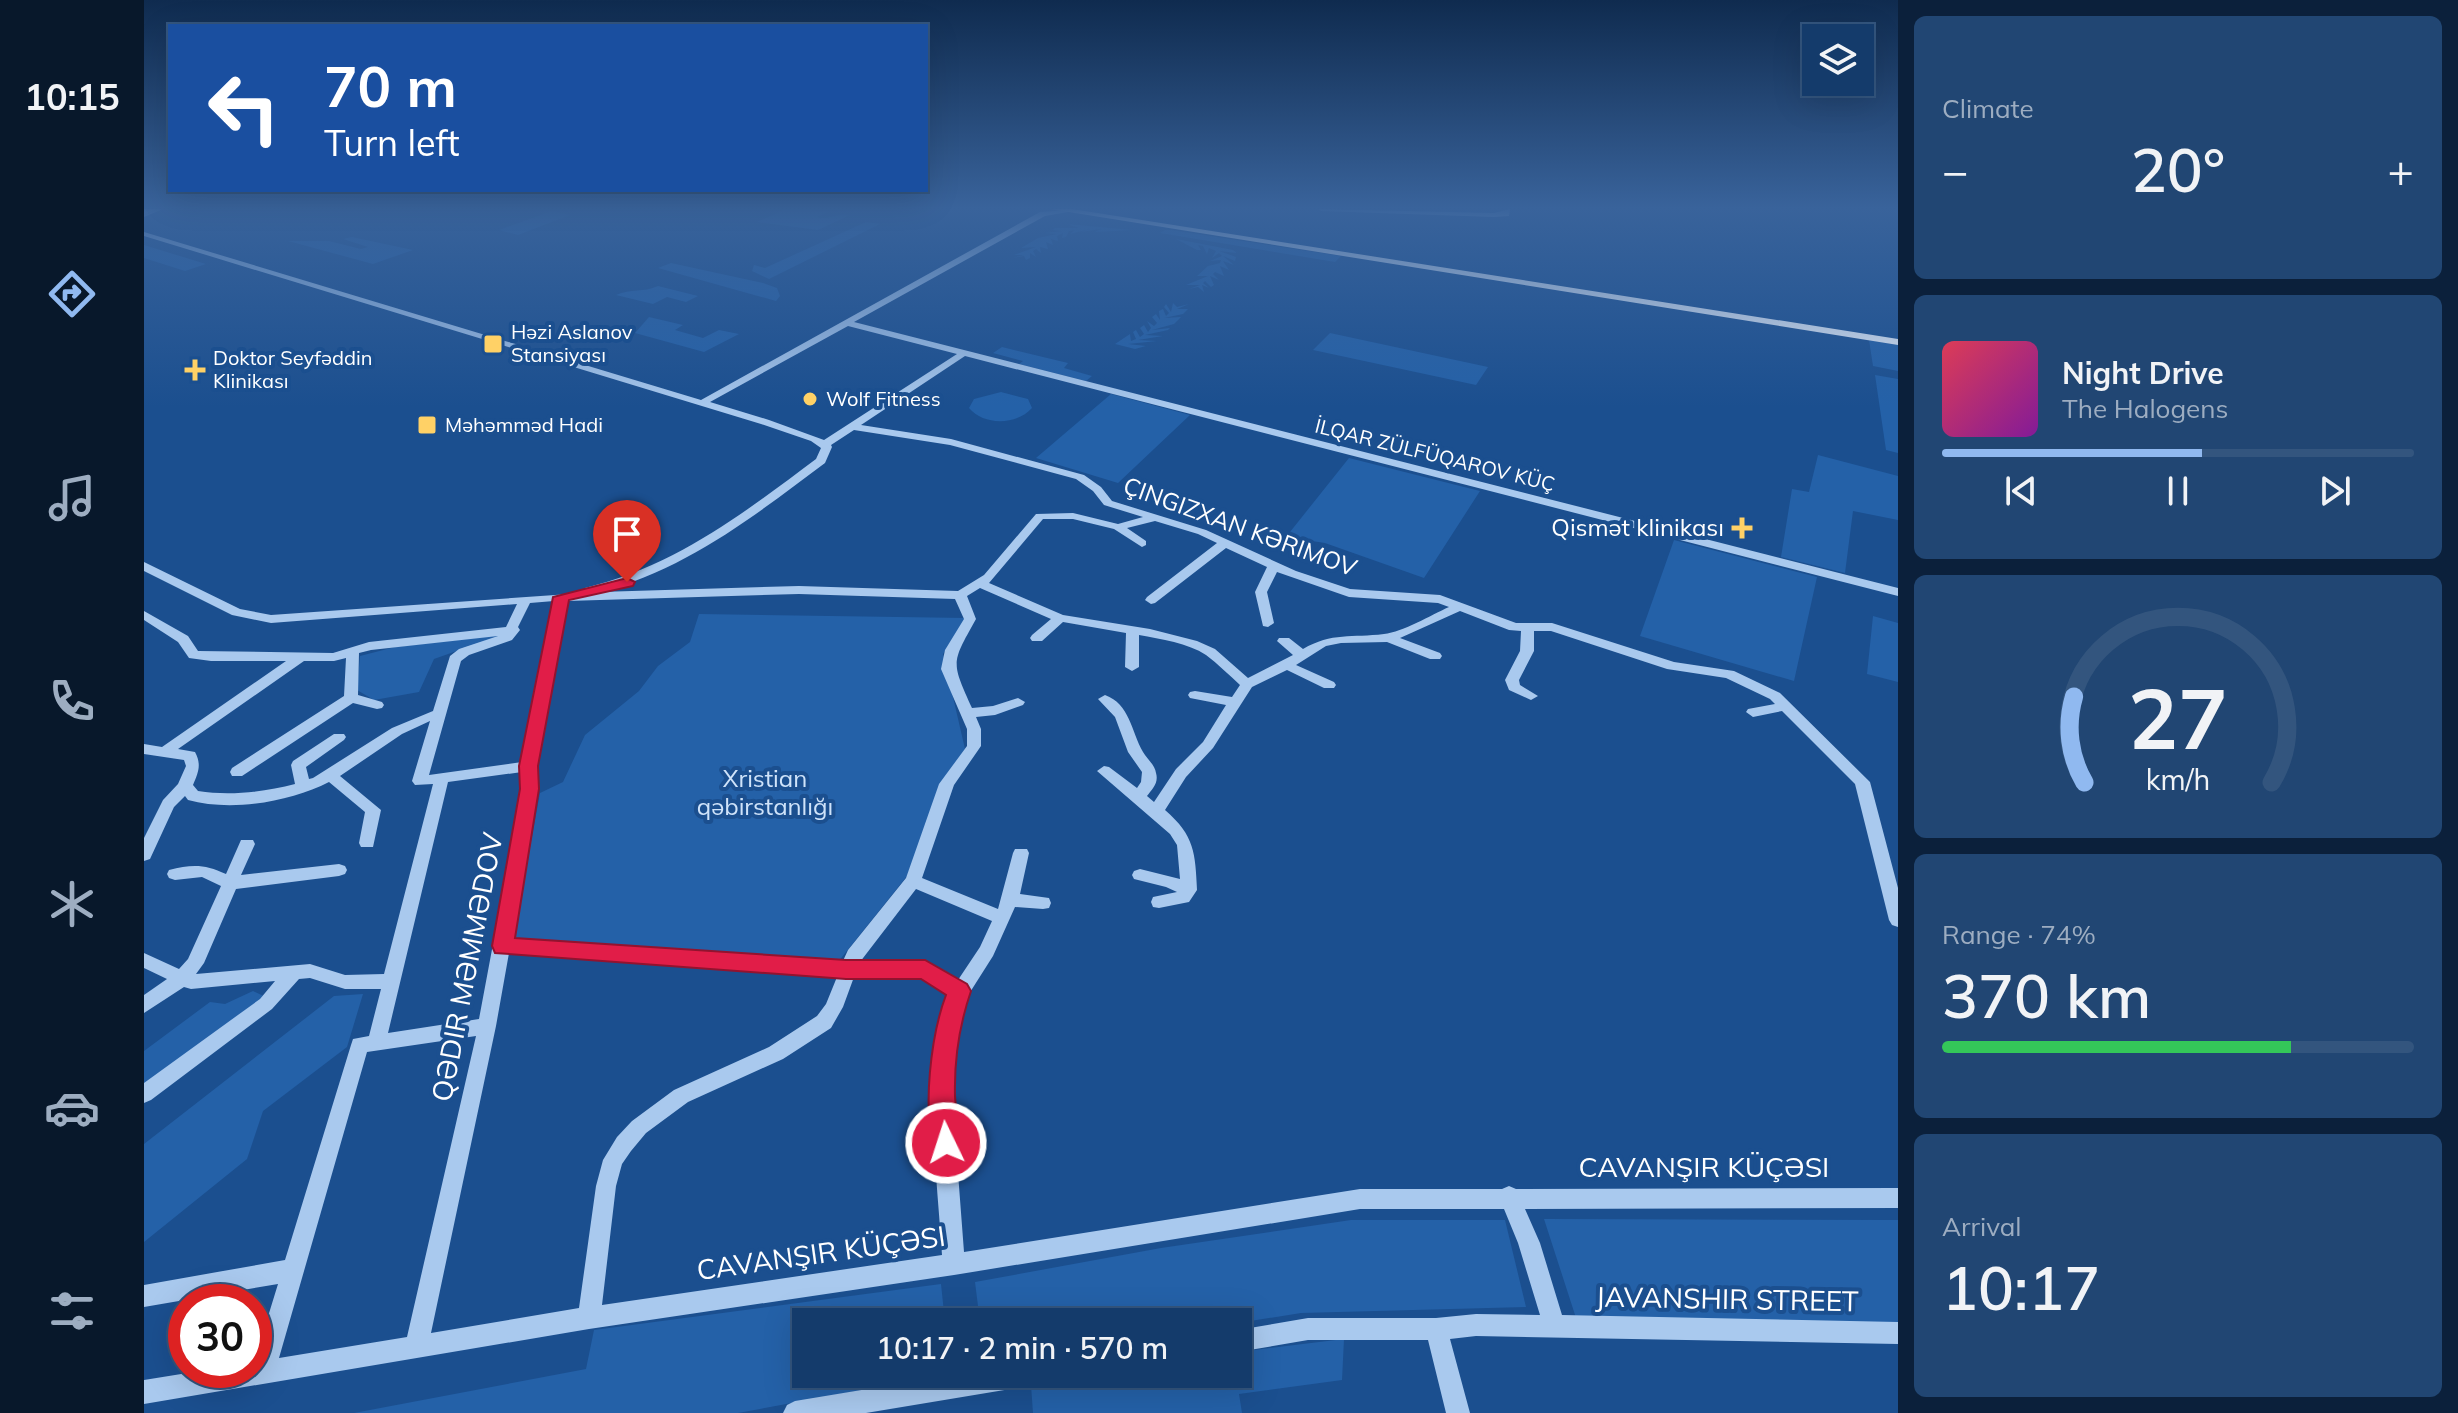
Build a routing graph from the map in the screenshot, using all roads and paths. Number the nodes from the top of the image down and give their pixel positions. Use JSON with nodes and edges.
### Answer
{"nodes":[{"id":1,"x":256,"y":275,"type":"edge"},
{"id":2,"x":278,"y":275,"type":"edge"},
{"id":3,"x":930,"y":275,"type":"edge"},
{"id":4,"x":1478,"y":275,"type":"edge"},
{"id":5,"x":1508,"y":275,"type":"edge"},
{"id":6,"x":847,"y":323,"type":"junction"},
{"id":7,"x":1898,"y":335,"type":"edge"},
{"id":8,"x":493,"y":340,"type":"junction"},
{"id":9,"x":1898,"y":342,"type":"edge"},
{"id":10,"x":482,"y":345,"type":"junction"},
{"id":11,"x":964,"y":353,"type":"junction"},
{"id":12,"x":704,"y":404,"type":"junction"},
{"id":13,"x":855,"y":427,"type":"junction"},
{"id":14,"x":825,"y":444,"type":"junction"},
{"id":15,"x":1154,"y":517,"type":"junction"},
{"id":16,"x":1118,"y":527,"type":"junction"},
{"id":17,"x":1226,"y":542,"type":"junction"},
{"id":18,"x":1142,"y":543,"type":"dead end"},
{"id":19,"x":144,"y":566,"type":"edge"},
{"id":20,"x":1274,"y":566,"type":"junction"},
{"id":21,"x":981,"y":584,"type":"junction"},
{"id":22,"x":1898,"y":592,"type":"edge"},
{"id":23,"x":960,"y":595,"type":"junction"},
{"id":24,"x":561,"y":597,"type":"junction"},
{"id":25,"x":526,"y":599,"type":"junction"},
{"id":26,"x":1151,"y":600,"type":"dead end"},
{"id":27,"x":1461,"y":606,"type":"junction"},
{"id":28,"x":144,"y":615,"type":"edge"},
{"id":29,"x":1060,"y":618,"type":"junction"},
{"id":30,"x":1268,"y":623,"type":"dead end"},
{"id":31,"x":1528,"y":628,"type":"junction"},
{"id":32,"x":514,"y":630,"type":"junction"},
{"id":33,"x":1133,"y":631,"type":"junction"},
{"id":34,"x":1037,"y":638,"type":"dead end"},
{"id":35,"x":1389,"y":638,"type":"junction"},
{"id":36,"x":1284,"y":641,"type":"dead end"},
{"id":37,"x":353,"y":650,"type":"junction"},
{"id":38,"x":1302,"y":655,"type":"junction"},
{"id":39,"x":1435,"y":656,"type":"dead end"},
{"id":40,"x":301,"y":657,"type":"junction"},
{"id":41,"x":1286,"y":665,"type":"junction"},
{"id":42,"x":1132,"y":667,"type":"dead end"},
{"id":43,"x":1247,"y":684,"type":"junction"},
{"id":44,"x":1329,"y":685,"type":"dead end"},
{"id":45,"x":1195,"y":695,"type":"dead end"},
{"id":46,"x":1531,"y":696,"type":"dead end"},
{"id":47,"x":351,"y":698,"type":"junction"},
{"id":48,"x":1105,"y":699,"type":"dead end"},
{"id":49,"x":1018,"y":702,"type":"dead end"},
{"id":50,"x":1233,"y":702,"type":"junction"},
{"id":51,"x":377,"y":705,"type":"dead end"},
{"id":52,"x":1787,"y":706,"type":"junction"},
{"id":53,"x":1753,"y":712,"type":"dead end"},
{"id":54,"x":967,"y":713,"type":"junction"},
{"id":55,"x":440,"y":714,"type":"junction"},
{"id":56,"x":339,"y":737,"type":"dead end"},
{"id":57,"x":144,"y":749,"type":"edge"},
{"id":58,"x":167,"y":750,"type":"junction"},
{"id":59,"x":529,"y":766,"type":"junction"},
{"id":60,"x":1104,"y":771,"type":"dead end"},
{"id":61,"x":237,"y":772,"type":"dead end"},
{"id":62,"x":330,"y":775,"type":"junction"},
{"id":63,"x":442,"y":778,"type":"junction"},
{"id":64,"x":185,"y":786,"type":"junction"},
{"id":65,"x":304,"y":788,"type":"junction"},
{"id":66,"x":1138,"y":797,"type":"junction"},
{"id":67,"x":1156,"y":811,"type":"junction"},
{"id":68,"x":367,"y":843,"type":"dead end"},
{"id":69,"x":247,"y":844,"type":"dead end"},
{"id":70,"x":1021,"y":853,"type":"dead end"},
{"id":71,"x":144,"y":855,"type":"edge"},
{"id":72,"x":339,"y":870,"type":"dead end"},
{"id":73,"x":175,"y":874,"type":"dead end"},
{"id":74,"x":1140,"y":875,"type":"dead end"},
{"id":75,"x":913,"y":881,"type":"junction"},
{"id":76,"x":230,"y":883,"type":"junction"},
{"id":77,"x":1189,"y":890,"type":"junction"},
{"id":78,"x":1159,"y":902,"type":"dead end"},
{"id":79,"x":1043,"y":903,"type":"dead end"},
{"id":80,"x":1006,"y":908,"type":"junction"},
{"id":81,"x":1898,"y":920,"type":"edge"},
{"id":82,"x":503,"y":946,"type":"junction"},
{"id":83,"x":144,"y":960,"type":"edge"},
{"id":84,"x":846,"y":970,"type":"junction"},
{"id":85,"x":293,"y":974,"type":"junction"},
{"id":86,"x":181,"y":979,"type":"junction"},
{"id":87,"x":392,"y":981,"type":"junction"},
{"id":88,"x":959,"y":991,"type":"junction"},
{"id":89,"x":144,"y":1005,"type":"edge"},
{"id":90,"x":487,"y":1026,"type":"junction"},
{"id":91,"x":376,"y":1043,"type":"junction"},
{"id":92,"x":144,"y":1094,"type":"edge"},
{"id":93,"x":1509,"y":1196,"type":"junction"},
{"id":94,"x":1898,"y":1198,"type":"edge"},
{"id":95,"x":954,"y":1264,"type":"junction"},
{"id":96,"x":293,"y":1270,"type":"junction"},
{"id":97,"x":144,"y":1296,"type":"edge"},
{"id":98,"x":589,"y":1318,"type":"junction"},
{"id":99,"x":1554,"y":1325,"type":"junction"},
{"id":100,"x":1436,"y":1329,"type":"junction"},
{"id":101,"x":1898,"y":1333,"type":"edge"},
{"id":102,"x":1252,"y":1339,"type":"edge"},
{"id":103,"x":272,"y":1342,"type":"edge"},
{"id":104,"x":416,"y":1347,"type":"junction"},
{"id":105,"x":272,"y":1368,"type":"edge"},
{"id":106,"x":168,"y":1387,"type":"edge"},
{"id":107,"x":945,"y":1388,"type":"edge"},
{"id":108,"x":144,"y":1392,"type":"edge"},
{"id":109,"x":795,"y":1413,"type":"edge"},
{"id":110,"x":1458,"y":1413,"type":"edge"}],
"edges":[{"from":1,"to":10,"type":"street"},
{"from":2,"to":8,"type":"street"},
{"from":3,"to":6,"type":"street"},
{"from":4,"to":9,"type":"main road"},
{"from":5,"to":7,"type":"main road"},
{"from":6,"to":11,"type":"street","name":"İLQAR ZÜLFÜQAROV KÜÇ"},
{"from":6,"to":12,"type":"street"},
{"from":8,"to":10,"type":"street"},
{"from":8,"to":12,"type":"street"},
{"from":10,"to":12,"type":"street"},
{"from":11,"to":13,"type":"street"},
{"from":11,"to":22,"type":"street","name":"İLQAR ZÜLFÜQAROV KÜÇ"},
{"from":12,"to":14,"type":"street"},
{"from":13,"to":14,"type":"street"},
{"from":13,"to":15,"type":"street","name":"ÇINGIZXAN KƏRIMOV"},
{"from":14,"to":24,"type":"street"},
{"from":15,"to":16,"type":"street"},
{"from":15,"to":17,"type":"street","name":"ÇINGIZXAN KƏRIMOV"},
{"from":16,"to":18,"type":"street"},
{"from":16,"to":21,"type":"street"},
{"from":17,"to":20,"type":"street","name":"ÇINGIZXAN KƏRIMOV"},
{"from":17,"to":26,"type":"street"},
{"from":19,"to":25,"type":"street"},
{"from":20,"to":27,"type":"street","name":"ÇINGIZXAN KƏRIMOV"},
{"from":20,"to":30,"type":"street"},
{"from":21,"to":23,"type":"street"},
{"from":21,"to":29,"type":"street"},
{"from":23,"to":24,"type":"street"},
{"from":23,"to":54,"type":"street"},
{"from":24,"to":25,"type":"street"},
{"from":24,"to":59,"type":"street","name":"QƏDIR MƏMMƏDOV"},
{"from":25,"to":32,"type":"street"},
{"from":27,"to":31,"type":"street","name":"ÇINGIZXAN KƏRIMOV"},
{"from":27,"to":35,"type":"street"},
{"from":28,"to":40,"type":"street"},
{"from":29,"to":33,"type":"street"},
{"from":29,"to":34,"type":"street"},
{"from":31,"to":46,"type":"street"},
{"from":31,"to":52,"type":"street","name":"ÇINGIZXAN KƏRIMOV"},
{"from":32,"to":37,"type":"street"},
{"from":32,"to":55,"type":"street"},
{"from":33,"to":42,"type":"street"},
{"from":33,"to":43,"type":"street"},
{"from":35,"to":38,"type":"street"},
{"from":35,"to":39,"type":"street"},
{"from":36,"to":38,"type":"street"},
{"from":37,"to":40,"type":"street"},
{"from":37,"to":47,"type":"street"},
{"from":38,"to":41,"type":"street"},
{"from":40,"to":58,"type":"street"},
{"from":41,"to":43,"type":"street"},
{"from":41,"to":44,"type":"street"},
{"from":43,"to":50,"type":"street"},
{"from":45,"to":50,"type":"street"},
{"from":47,"to":51,"type":"street"},
{"from":47,"to":61,"type":"street"},
{"from":48,"to":66,"type":"street"},
{"from":49,"to":54,"type":"street"},
{"from":50,"to":67,"type":"street"},
{"from":52,"to":53,"type":"street"},
{"from":52,"to":81,"type":"street","name":"ÇINGIZXAN KƏRIMOV"},
{"from":54,"to":75,"type":"street"},
{"from":55,"to":62,"type":"street"},
{"from":55,"to":63,"type":"street"},
{"from":56,"to":65,"type":"street"},
{"from":57,"to":58,"type":"street"},
{"from":58,"to":64,"type":"street"},
{"from":59,"to":63,"type":"street"},
{"from":59,"to":82,"type":"street","name":"QƏDIR MƏMMƏDOV"},
{"from":60,"to":66,"type":"street"},
{"from":62,"to":65,"type":"street"},
{"from":62,"to":68,"type":"street"},
{"from":63,"to":87,"type":"street"},
{"from":64,"to":65,"type":"street"},
{"from":64,"to":71,"type":"street"},
{"from":66,"to":67,"type":"street"},
{"from":67,"to":77,"type":"street"},
{"from":69,"to":76,"type":"street"},
{"from":70,"to":80,"type":"street"},
{"from":72,"to":76,"type":"street"},
{"from":73,"to":76,"type":"street"},
{"from":74,"to":77,"type":"street"},
{"from":75,"to":80,"type":"street"},
{"from":75,"to":84,"type":"street"},
{"from":76,"to":86,"type":"street"},
{"from":77,"to":78,"type":"street"},
{"from":79,"to":80,"type":"street"},
{"from":80,"to":88,"type":"street"},
{"from":82,"to":84,"type":"street"},
{"from":82,"to":90,"type":"street","name":"QƏDIR MƏMMƏDOV"},
{"from":83,"to":86,"type":"street"},
{"from":84,"to":88,"type":"street"},
{"from":84,"to":98,"type":"street"},
{"from":85,"to":86,"type":"street"},
{"from":85,"to":87,"type":"street"},
{"from":85,"to":92,"type":"street"},
{"from":86,"to":89,"type":"street"},
{"from":87,"to":91,"type":"street"},
{"from":88,"to":95,"type":"street"},
{"from":90,"to":91,"type":"street"},
{"from":90,"to":104,"type":"street","name":"QƏDIR MƏMMƏDOV"},
{"from":91,"to":96,"type":"street"},
{"from":93,"to":94,"type":"street","name":"CAVANŞIR KÜÇƏSI"},
{"from":93,"to":95,"type":"street","name":"CAVANŞIR KÜÇƏSI"},
{"from":93,"to":99,"type":"street"},
{"from":95,"to":98,"type":"street","name":"CAVANŞIR KÜÇƏSI"},
{"from":96,"to":97,"type":"street"},
{"from":96,"to":103,"type":"street"},
{"from":98,"to":104,"type":"street","name":"CAVANŞIR KÜÇƏSI"},
{"from":99,"to":100,"type":"street"},
{"from":99,"to":101,"type":"street","name":"JAVANSHIR STREET"},
{"from":100,"to":102,"type":"street"},
{"from":100,"to":110,"type":"street"},
{"from":104,"to":105,"type":"street","name":"CAVANŞIR KÜÇƏSI"},
{"from":106,"to":108,"type":"street","name":"CAVANŞIR KÜÇƏSI"},
{"from":107,"to":109,"type":"street"}]}
